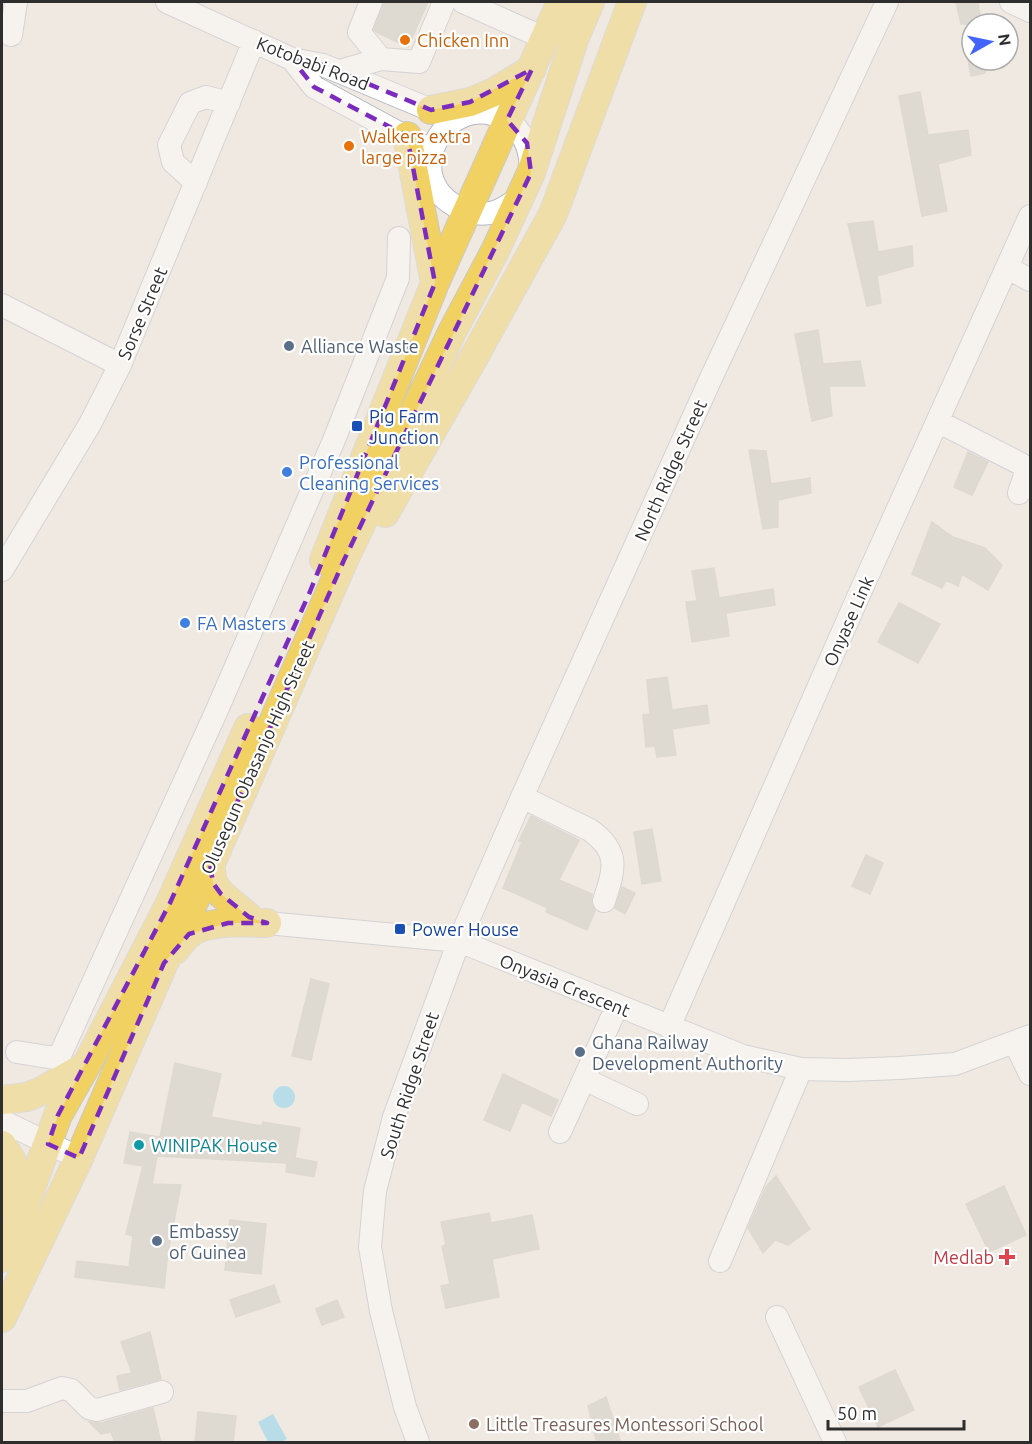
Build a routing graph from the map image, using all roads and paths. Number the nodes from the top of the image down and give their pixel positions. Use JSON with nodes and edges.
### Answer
{"nodes":[{"id":1,"x":16,"y":2,"type":"edge"},
{"id":2,"x":167,"y":2,"type":"edge"},
{"id":3,"x":371,"y":2,"type":"edge"},
{"id":4,"x":444,"y":2,"type":"edge"},
{"id":5,"x":463,"y":2,"type":"edge"},
{"id":6,"x":561,"y":2,"type":"edge"},
{"id":7,"x":590,"y":2,"type":"edge"},
{"id":8,"x":632,"y":2,"type":"edge"},
{"id":9,"x":887,"y":2,"type":"edge"},
{"id":10,"x":1011,"y":2,"type":"edge"},
{"id":11,"x":1030,"y":10,"type":"edge"},
{"id":12,"x":11,"y":35,"type":"dead end"},
{"id":13,"x":544,"y":38,"type":"junction"},
{"id":14,"x":254,"y":41,"type":"junction"},
{"id":15,"x":381,"y":58,"type":"junction"},
{"id":16,"x":292,"y":59,"type":"junction"},
{"id":17,"x":531,"y":69,"type":"junction"},
{"id":18,"x":340,"y":71,"type":"junction"},
{"id":19,"x":229,"y":103,"type":"junction"},
{"id":20,"x":431,"y":110,"type":"junction"},
{"id":21,"x":461,"y":117,"type":"junction"},
{"id":22,"x":507,"y":120,"type":"junction"},
{"id":23,"x":407,"y":136,"type":"junction"},
{"id":24,"x":432,"y":152,"type":"junction"},
{"id":25,"x":531,"y":173,"type":"junction"},
{"id":26,"x":196,"y":183,"type":"junction"},
{"id":27,"x":518,"y":198,"type":"junction"},
{"id":28,"x":468,"y":212,"type":"junction"},
{"id":29,"x":1030,"y":216,"type":"edge"},
{"id":30,"x":399,"y":238,"type":"dead end"},
{"id":31,"x":1008,"y":268,"type":"junction"},
{"id":32,"x":1030,"y":280,"type":"edge"},
{"id":33,"x":435,"y":284,"type":"junction"},
{"id":34,"x":2,"y":305,"type":"edge"},
{"id":35,"x":120,"y":365,"type":"junction"},
{"id":36,"x":939,"y":422,"type":"junction"},
{"id":37,"x":312,"y":491,"type":"junction"},
{"id":38,"x":1019,"y":493,"type":"dead end"},
{"id":39,"x":346,"y":507,"type":"junction"},
{"id":40,"x":344,"y":560,"type":"junction"},
{"id":41,"x":2,"y":570,"type":"edge"},
{"id":42,"x":522,"y":797,"type":"junction"},
{"id":43,"x":210,"y":864,"type":"junction"},
{"id":44,"x":604,"y":901,"type":"dead end"},
{"id":45,"x":180,"y":906,"type":"junction"},
{"id":46,"x":258,"y":920,"type":"junction"},
{"id":47,"x":459,"y":941,"type":"junction"},
{"id":48,"x":164,"y":963,"type":"junction"},
{"id":49,"x":617,"y":1006,"type":"junction"},
{"id":50,"x":669,"y":1027,"type":"junction"},
{"id":51,"x":1023,"y":1039,"type":"edge"},
{"id":52,"x":17,"y":1052,"type":"dead end"},
{"id":53,"x":86,"y":1066,"type":"junction"},
{"id":54,"x":801,"y":1069,"type":"junction"},
{"id":55,"x":1030,"y":1074,"type":"edge"},
{"id":56,"x":584,"y":1079,"type":"junction"},
{"id":57,"x":2,"y":1100,"type":"edge"},
{"id":58,"x":637,"y":1104,"type":"dead end"},
{"id":59,"x":2,"y":1121,"type":"edge"},
{"id":60,"x":560,"y":1132,"type":"dead end"},
{"id":61,"x":48,"y":1144,"type":"junction"},
{"id":62,"x":2,"y":1145,"type":"edge"},
{"id":63,"x":79,"y":1158,"type":"junction"},
{"id":64,"x":17,"y":1226,"type":"junction"},
{"id":65,"x":2,"y":1258,"type":"edge"},
{"id":66,"x":720,"y":1262,"type":"dead end"},
{"id":67,"x":777,"y":1317,"type":"dead end"},
{"id":68,"x":2,"y":1318,"type":"edge"},
{"id":69,"x":162,"y":1392,"type":"dead end"},
{"id":70,"x":2,"y":1401,"type":"edge"},
{"id":71,"x":418,"y":1443,"type":"edge"},
{"id":72,"x":836,"y":1443,"type":"edge"}],
"edges":[{"from":1,"to":12,"type":"street"},
{"from":2,"to":14,"type":"street","name":"Kotobabi Road"},
{"from":3,"to":15,"type":"street"},
{"from":4,"to":15,"type":"street"},
{"from":5,"to":13,"type":"street"},
{"from":6,"to":13,"type":"main road","name":"Olusegun Obasanjo High Street"},
{"from":7,"to":25,"type":"main road","name":"Olusegun Obasanjo High Street"},
{"from":8,"to":40,"type":"main road"},
{"from":9,"to":42,"type":"street","name":"North Ridge Street"},
{"from":10,"to":11,"type":"street"},
{"from":13,"to":17,"type":"main road","name":"Olusegun Obasanjo High Street"},
{"from":14,"to":16,"type":"street","name":"Kotobabi Road"},
{"from":14,"to":19,"type":"street","name":"Sorse Street"},
{"from":15,"to":18,"type":"street"},
{"from":16,"to":18,"type":"street","name":"Kotobabi Road"},
{"from":16,"to":23,"type":"street"},
{"from":17,"to":20,"type":"main road"},
{"from":17,"to":22,"type":"main road","name":"Olusegun Obasanjo High Street"},
{"from":18,"to":20,"type":"street","name":"Kotobabi Road"},
{"from":19,"to":26,"type":"street","name":"Sorse Street"},
{"from":19,"to":26,"type":"street"},
{"from":20,"to":21,"type":"street","name":"Kotobabi Road"},
{"from":21,"to":22,"type":"street"},
{"from":21,"to":24,"type":"street"},
{"from":22,"to":25,"type":"street"},
{"from":22,"to":28,"type":"main road","name":"Olusegun Obasanjo High Street"},
{"from":23,"to":24,"type":"street"},
{"from":23,"to":33,"type":"main road"},
{"from":24,"to":28,"type":"street"},
{"from":25,"to":27,"type":"main road","name":"Olusegun Obasanjo High Street"},
{"from":26,"to":35,"type":"street","name":"Sorse Street"},
{"from":27,"to":28,"type":"street"},
{"from":27,"to":40,"type":"main road","name":"Olusegun Obasanjo High Street"},
{"from":28,"to":33,"type":"main road","name":"Olusegun Obasanjo High Street"},
{"from":29,"to":31,"type":"street","name":"Onyase Link"},
{"from":30,"to":37,"type":"street"},
{"from":31,"to":32,"type":"street"},
{"from":31,"to":36,"type":"street","name":"Onyase Link"},
{"from":33,"to":39,"type":"main road","name":"Olusegun Obasanjo High Street"},
{"from":34,"to":35,"type":"street"},
{"from":35,"to":41,"type":"street","name":"Sorse Street"},
{"from":36,"to":38,"type":"street"},
{"from":36,"to":50,"type":"street","name":"Onyase Link"},
{"from":37,"to":39,"type":"street"},
{"from":37,"to":52,"type":"street"},
{"from":39,"to":45,"type":"main road","name":"Olusegun Obasanjo High Street"},
{"from":40,"to":43,"type":"main road","name":"Olusegun Obasanjo High Street"},
{"from":42,"to":44,"type":"street"},
{"from":42,"to":47,"type":"street","name":"North Ridge Street"},
{"from":43,"to":45,"type":"main road","name":"Olusegun Obasanjo High Street"},
{"from":43,"to":46,"type":"main road"},
{"from":45,"to":46,"type":"street","name":"Onyasia Crescent"},
{"from":45,"to":48,"type":"main road","name":"Olusegun Obasanjo High Street"},
{"from":45,"to":53,"type":"main road","name":"Olusegun Obasanjo High Street"},
{"from":46,"to":47,"type":"street","name":"Onyasia Crescent"},
{"from":46,"to":48,"type":"main road"},
{"from":47,"to":49,"type":"street","name":"Onyasia Crescent"},
{"from":47,"to":71,"type":"street","name":"South Ridge Street"},
{"from":48,"to":63,"type":"main road","name":"Olusegun Obasanjo High Street"},
{"from":49,"to":50,"type":"street","name":"Onyasia Crescent"},
{"from":49,"to":56,"type":"street"},
{"from":50,"to":54,"type":"street","name":"Onyasia Crescent"},
{"from":51,"to":54,"type":"street","name":"Onyasia Crescent"},
{"from":51,"to":55,"type":"street"},
{"from":53,"to":57,"type":"main road"},
{"from":53,"to":61,"type":"main road","name":"Olusegun Obasanjo High Street"},
{"from":54,"to":66,"type":"street"},
{"from":56,"to":58,"type":"street"},
{"from":56,"to":60,"type":"street"},
{"from":59,"to":61,"type":"street"},
{"from":61,"to":63,"type":"street"},
{"from":61,"to":64,"type":"main road","name":"Olusegun Obasanjo High Street"},
{"from":62,"to":64,"type":"main road"},
{"from":63,"to":68,"type":"main road","name":"Olusegun Obasanjo High Street"},
{"from":64,"to":65,"type":"main road","name":"Olusegun Obasanjo High Street"},
{"from":67,"to":72,"type":"street"},
{"from":69,"to":70,"type":"street"}]}
